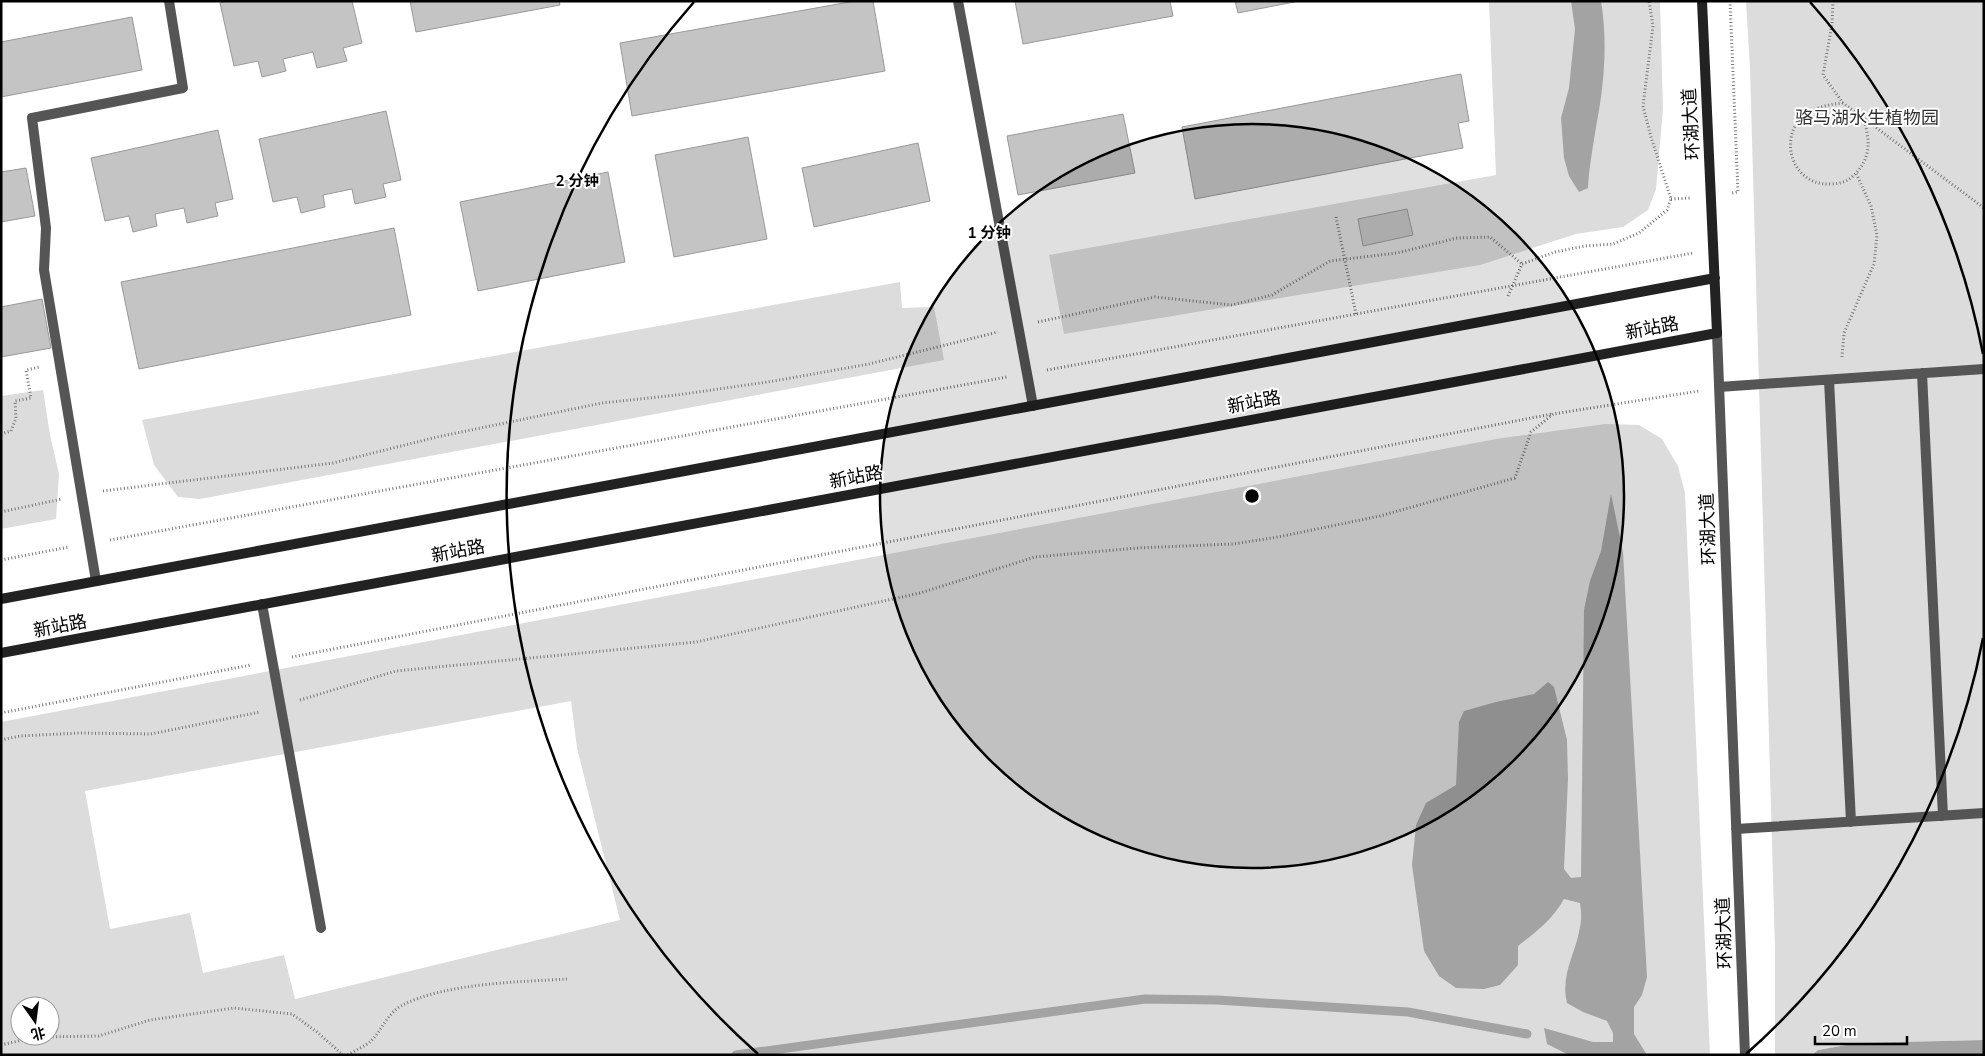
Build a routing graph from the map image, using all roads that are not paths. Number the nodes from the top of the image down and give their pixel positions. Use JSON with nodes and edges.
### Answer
{"nodes":[{"id":1,"x":169,"y":1,"type":"edge"},
{"id":2,"x":958,"y":1,"type":"edge"},
{"id":3,"x":1702,"y":1,"type":"edge"},
{"id":4,"x":1715,"y":278,"type":"junction"},
{"id":5,"x":1717,"y":332,"type":"junction"},
{"id":6,"x":1984,"y":369,"type":"edge"},
{"id":7,"x":1922,"y":373,"type":"junction"},
{"id":8,"x":1834,"y":379,"type":"junction"},
{"id":9,"x":1719,"y":387,"type":"junction"},
{"id":10,"x":1033,"y":406,"type":"junction"},
{"id":11,"x":96,"y":581,"type":"junction"},
{"id":12,"x":1,"y":599,"type":"edge"},
{"id":13,"x":262,"y":604,"type":"junction"},
{"id":14,"x":1,"y":653,"type":"edge"},
{"id":15,"x":1984,"y":813,"type":"edge"},
{"id":16,"x":1943,"y":816,"type":"junction"},
{"id":17,"x":1851,"y":822,"type":"junction"},
{"id":18,"x":1736,"y":829,"type":"junction"},
{"id":19,"x":321,"y":928,"type":"dead end"},
{"id":20,"x":1745,"y":1055,"type":"edge"}],
"edges":[{"from":1,"to":11,"type":"lane"},
{"from":2,"to":10,"type":"lane"},
{"from":3,"to":4,"type":"street","name":"环湖大道"},
{"from":4,"to":5,"type":"street","name":"环湖大道"},
{"from":4,"to":10,"type":"street","name":"新站路"},
{"from":5,"to":9,"type":"lane","name":"环湖大道"},
{"from":5,"to":13,"type":"street","name":"新站路"},
{"from":6,"to":7,"type":"lane"},
{"from":7,"to":8,"type":"lane"},
{"from":7,"to":16,"type":"lane"},
{"from":8,"to":9,"type":"lane"},
{"from":8,"to":17,"type":"lane"},
{"from":9,"to":18,"type":"lane","name":"环湖大道"},
{"from":10,"to":11,"type":"street","name":"新站路"},
{"from":11,"to":12,"type":"street","name":"新站路"},
{"from":13,"to":14,"type":"street","name":"新站路"},
{"from":13,"to":19,"type":"lane"},
{"from":15,"to":16,"type":"lane"},
{"from":16,"to":17,"type":"lane"},
{"from":17,"to":18,"type":"lane"},
{"from":18,"to":20,"type":"lane","name":"环湖大道"}]}
